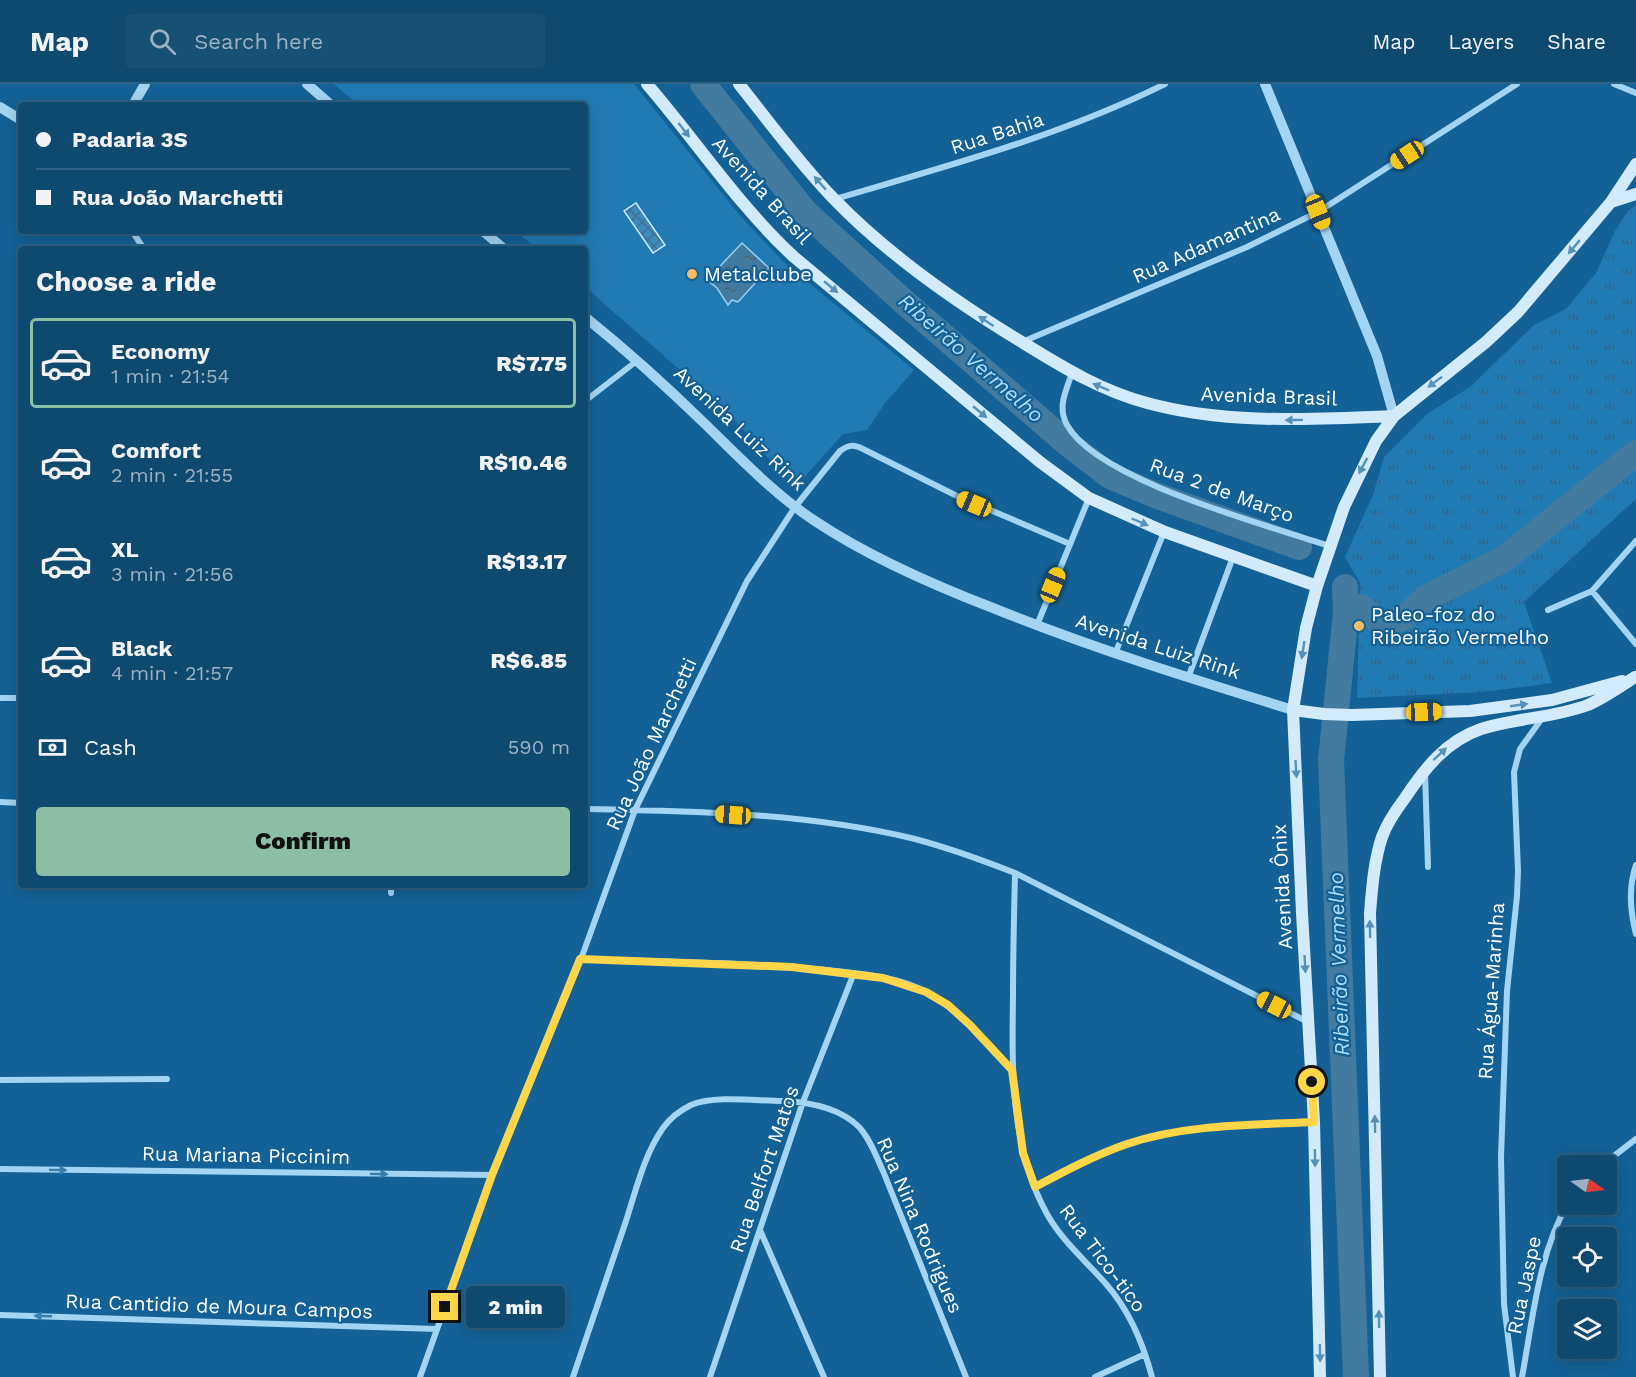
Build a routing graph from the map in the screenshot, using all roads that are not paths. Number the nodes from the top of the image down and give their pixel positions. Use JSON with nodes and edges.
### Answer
{"nodes":[{"id":1,"x":145,"y":84,"type":"edge"},
{"id":2,"x":307,"y":84,"type":"edge"},
{"id":3,"x":647,"y":84,"type":"edge"},
{"id":4,"x":739,"y":84,"type":"edge"},
{"id":5,"x":1165,"y":84,"type":"edge"},
{"id":6,"x":1265,"y":84,"type":"edge"},
{"id":7,"x":1517,"y":84,"type":"edge"},
{"id":8,"x":1614,"y":84,"type":"edge"},
{"id":9,"x":1636,"y":93,"type":"edge"},
{"id":10,"x":135,"y":102,"type":"edge"},
{"id":11,"x":328,"y":102,"type":"edge"},
{"id":12,"x":0,"y":107,"type":"edge"},
{"id":13,"x":18,"y":118,"type":"edge"},
{"id":14,"x":1636,"y":164,"type":"edge"},
{"id":15,"x":1636,"y":194,"type":"edge"},
{"id":16,"x":834,"y":200,"type":"junction"},
{"id":17,"x":1611,"y":202,"type":"junction"},
{"id":18,"x":1318,"y":212,"type":"junction"},
{"id":19,"x":486,"y":234,"type":"edge"},
{"id":20,"x":500,"y":246,"type":"edge"},
{"id":21,"x":588,"y":318,"type":"edge"},
{"id":22,"x":1022,"y":342,"type":"junction"},
{"id":23,"x":638,"y":360,"type":"junction"},
{"id":24,"x":1072,"y":373,"type":"junction"},
{"id":25,"x":588,"y":399,"type":"edge"},
{"id":26,"x":1394,"y":416,"type":"junction"},
{"id":27,"x":1089,"y":498,"type":"junction"},
{"id":28,"x":795,"y":507,"type":"junction"},
{"id":29,"x":1165,"y":532,"type":"junction"},
{"id":30,"x":1636,"y":541,"type":"edge"},
{"id":31,"x":1070,"y":544,"type":"junction"},
{"id":32,"x":1329,"y":546,"type":"junction"},
{"id":33,"x":1233,"y":557,"type":"junction"},
{"id":34,"x":1317,"y":586,"type":"junction"},
{"id":35,"x":1593,"y":591,"type":"junction"},
{"id":36,"x":1548,"y":610,"type":"dead end"},
{"id":37,"x":1036,"y":626,"type":"junction"},
{"id":38,"x":1636,"y":644,"type":"edge"},
{"id":39,"x":1115,"y":654,"type":"junction"},
{"id":40,"x":1636,"y":677,"type":"edge"},
{"id":41,"x":1188,"y":678,"type":"junction"},
{"id":42,"x":0,"y":698,"type":"edge"},
{"id":43,"x":18,"y":698,"type":"edge"},
{"id":44,"x":1293,"y":710,"type":"junction"},
{"id":45,"x":1543,"y":717,"type":"junction"},
{"id":46,"x":1425,"y":769,"type":"junction"},
{"id":47,"x":0,"y":802,"type":"edge"},
{"id":48,"x":18,"y":802,"type":"edge"},
{"id":49,"x":588,"y":809,"type":"edge"},
{"id":50,"x":635,"y":810,"type":"junction"},
{"id":51,"x":1636,"y":865,"type":"edge"},
{"id":52,"x":1428,"y":867,"type":"dead end"},
{"id":53,"x":1014,"y":873,"type":"junction"},
{"id":54,"x":1636,"y":934,"type":"edge"},
{"id":55,"x":580,"y":959,"type":"junction"},
{"id":56,"x":854,"y":973,"type":"junction"},
{"id":57,"x":1308,"y":1022,"type":"junction"},
{"id":58,"x":1012,"y":1070,"type":"junction"},
{"id":59,"x":167,"y":1079,"type":"dead end"},
{"id":60,"x":0,"y":1080,"type":"edge"},
{"id":61,"x":803,"y":1102,"type":"junction"},
{"id":62,"x":1314,"y":1122,"type":"junction"},
{"id":63,"x":1636,"y":1139,"type":"edge"},
{"id":64,"x":1615,"y":1155,"type":"edge"},
{"id":65,"x":0,"y":1169,"type":"edge"},
{"id":66,"x":492,"y":1175,"type":"junction"},
{"id":67,"x":1035,"y":1187,"type":"junction"},
{"id":68,"x":1561,"y":1215,"type":"edge"},
{"id":69,"x":760,"y":1230,"type":"junction"},
{"id":70,"x":0,"y":1315,"type":"edge"},
{"id":71,"x":437,"y":1329,"type":"junction"},
{"id":72,"x":1145,"y":1354,"type":"junction"},
{"id":73,"x":420,"y":1377,"type":"edge"},
{"id":74,"x":573,"y":1377,"type":"edge"},
{"id":75,"x":710,"y":1377,"type":"edge"},
{"id":76,"x":824,"y":1377,"type":"edge"},
{"id":77,"x":966,"y":1377,"type":"edge"},
{"id":78,"x":1095,"y":1377,"type":"edge"},
{"id":79,"x":1152,"y":1377,"type":"edge"},
{"id":80,"x":1320,"y":1377,"type":"edge"},
{"id":81,"x":1380,"y":1377,"type":"edge"},
{"id":82,"x":1513,"y":1377,"type":"edge"},
{"id":83,"x":1522,"y":1377,"type":"edge"}],
"edges":[{"from":1,"to":10,"type":"street"},
{"from":2,"to":11,"type":"street"},
{"from":3,"to":27,"type":"main road","name":"Avenida Brasil","one_way":true},
{"from":16,"to":4,"type":"main road","name":"Avenida Brasil","one_way":true},
{"from":5,"to":16,"type":"street","name":"Rua Bahia"},
{"from":6,"to":18,"type":"street"},
{"from":7,"to":18,"type":"street","name":"Rua Adamantina"},
{"from":8,"to":9,"type":"street"},
{"from":12,"to":13,"type":"street"},
{"from":14,"to":17,"type":"main road"},
{"from":15,"to":17,"type":"main road"},
{"from":22,"to":16,"type":"main road","name":"Avenida Brasil","one_way":true},
{"from":17,"to":26,"type":"main road","one_way":true},
{"from":18,"to":22,"type":"street","name":"Rua Adamantina"},
{"from":18,"to":26,"type":"street"},
{"from":19,"to":20,"type":"street"},
{"from":21,"to":23,"type":"street","name":"Avenida Luiz Rink"},
{"from":22,"to":24,"type":"main road","name":"Avenida Brasil"},
{"from":23,"to":25,"type":"street"},
{"from":23,"to":28,"type":"street","name":"Avenida Luiz Rink"},
{"from":26,"to":24,"type":"main road","name":"Avenida Brasil","one_way":true},
{"from":24,"to":32,"type":"street","name":"Rua 2 de Março"},
{"from":26,"to":32,"type":"main road","name":"Avenida Ônix","one_way":true},
{"from":27,"to":29,"type":"main road","name":"Avenida Brasil","one_way":true},
{"from":27,"to":31,"type":"street"},
{"from":28,"to":31,"type":"street","name":"Rua João Marchetti"},
{"from":28,"to":37,"type":"street","name":"Avenida Luiz Rink"},
{"from":28,"to":50,"type":"street","name":"Rua João Marchetti"},
{"from":29,"to":33,"type":"main road","name":"Avenida Brasil"},
{"from":29,"to":39,"type":"street"},
{"from":30,"to":35,"type":"street"},
{"from":31,"to":37,"type":"street"},
{"from":32,"to":34,"type":"main road","name":"Avenida Ônix"},
{"from":33,"to":34,"type":"main road","name":"Avenida Brasil"},
{"from":33,"to":41,"type":"street"},
{"from":34,"to":44,"type":"main road","name":"Avenida Ônix","one_way":true},
{"from":35,"to":36,"type":"street"},
{"from":35,"to":38,"type":"street"},
{"from":37,"to":39,"type":"street","name":"Avenida Luiz Rink"},
{"from":39,"to":41,"type":"street","name":"Avenida Luiz Rink"},
{"from":44,"to":40,"type":"main road","name":"Avenida Luiz Rink","one_way":true},
{"from":40,"to":45,"type":"main road"},
{"from":41,"to":44,"type":"street","name":"Avenida Luiz Rink"},
{"from":42,"to":43,"type":"street"},
{"from":44,"to":57,"type":"main road","name":"Avenida Ônix","one_way":true},
{"from":46,"to":45,"type":"main road","one_way":true},
{"from":45,"to":82,"type":"street","name":"Rua Água-Marinha"},
{"from":46,"to":52,"type":"street"},
{"from":81,"to":46,"type":"main road","one_way":true},
{"from":47,"to":48,"type":"street"},
{"from":49,"to":50,"type":"street"},
{"from":50,"to":53,"type":"street"},
{"from":50,"to":55,"type":"street","name":"Rua João Marchetti"},
{"from":51,"to":54,"type":"street"},
{"from":53,"to":57,"type":"street"},
{"from":53,"to":58,"type":"street","name":"Rua Tico-tico"},
{"from":55,"to":56,"type":"street"},
{"from":55,"to":66,"type":"street","name":"Rua João Marchetti"},
{"from":56,"to":58,"type":"street"},
{"from":56,"to":61,"type":"street","name":"Rua Belfort Matos"},
{"from":57,"to":62,"type":"main road","name":"Avenida Ônix"},
{"from":58,"to":67,"type":"street","name":"Rua Tico-tico"},
{"from":59,"to":60,"type":"street"},
{"from":61,"to":69,"type":"street","name":"Rua Belfort Matos"},
{"from":61,"to":74,"type":"street","name":"Rua Nina Rodrigues"},
{"from":61,"to":77,"type":"street","name":"Rua Nina Rodrigues"},
{"from":62,"to":67,"type":"street"},
{"from":62,"to":80,"type":"main road","name":"Avenida Ônix","one_way":true},
{"from":63,"to":64,"type":"street"},
{"from":65,"to":66,"type":"street","name":"Rua Mariana Piccinim","one_way":true},
{"from":66,"to":71,"type":"street","name":"Rua João Marchetti"},
{"from":67,"to":72,"type":"street","name":"Rua Tico-tico"},
{"from":68,"to":83,"type":"street","name":"Rua Jaspe"},
{"from":69,"to":75,"type":"street","name":"Rua Belfort Matos"},
{"from":69,"to":76,"type":"street"},
{"from":71,"to":70,"type":"street","name":"Rua Cantidio de Moura Campos","one_way":true},
{"from":71,"to":73,"type":"street","name":"Rua João Marchetti"},
{"from":72,"to":78,"type":"street"},
{"from":72,"to":79,"type":"street","name":"Rua Tico-tico"}]}
